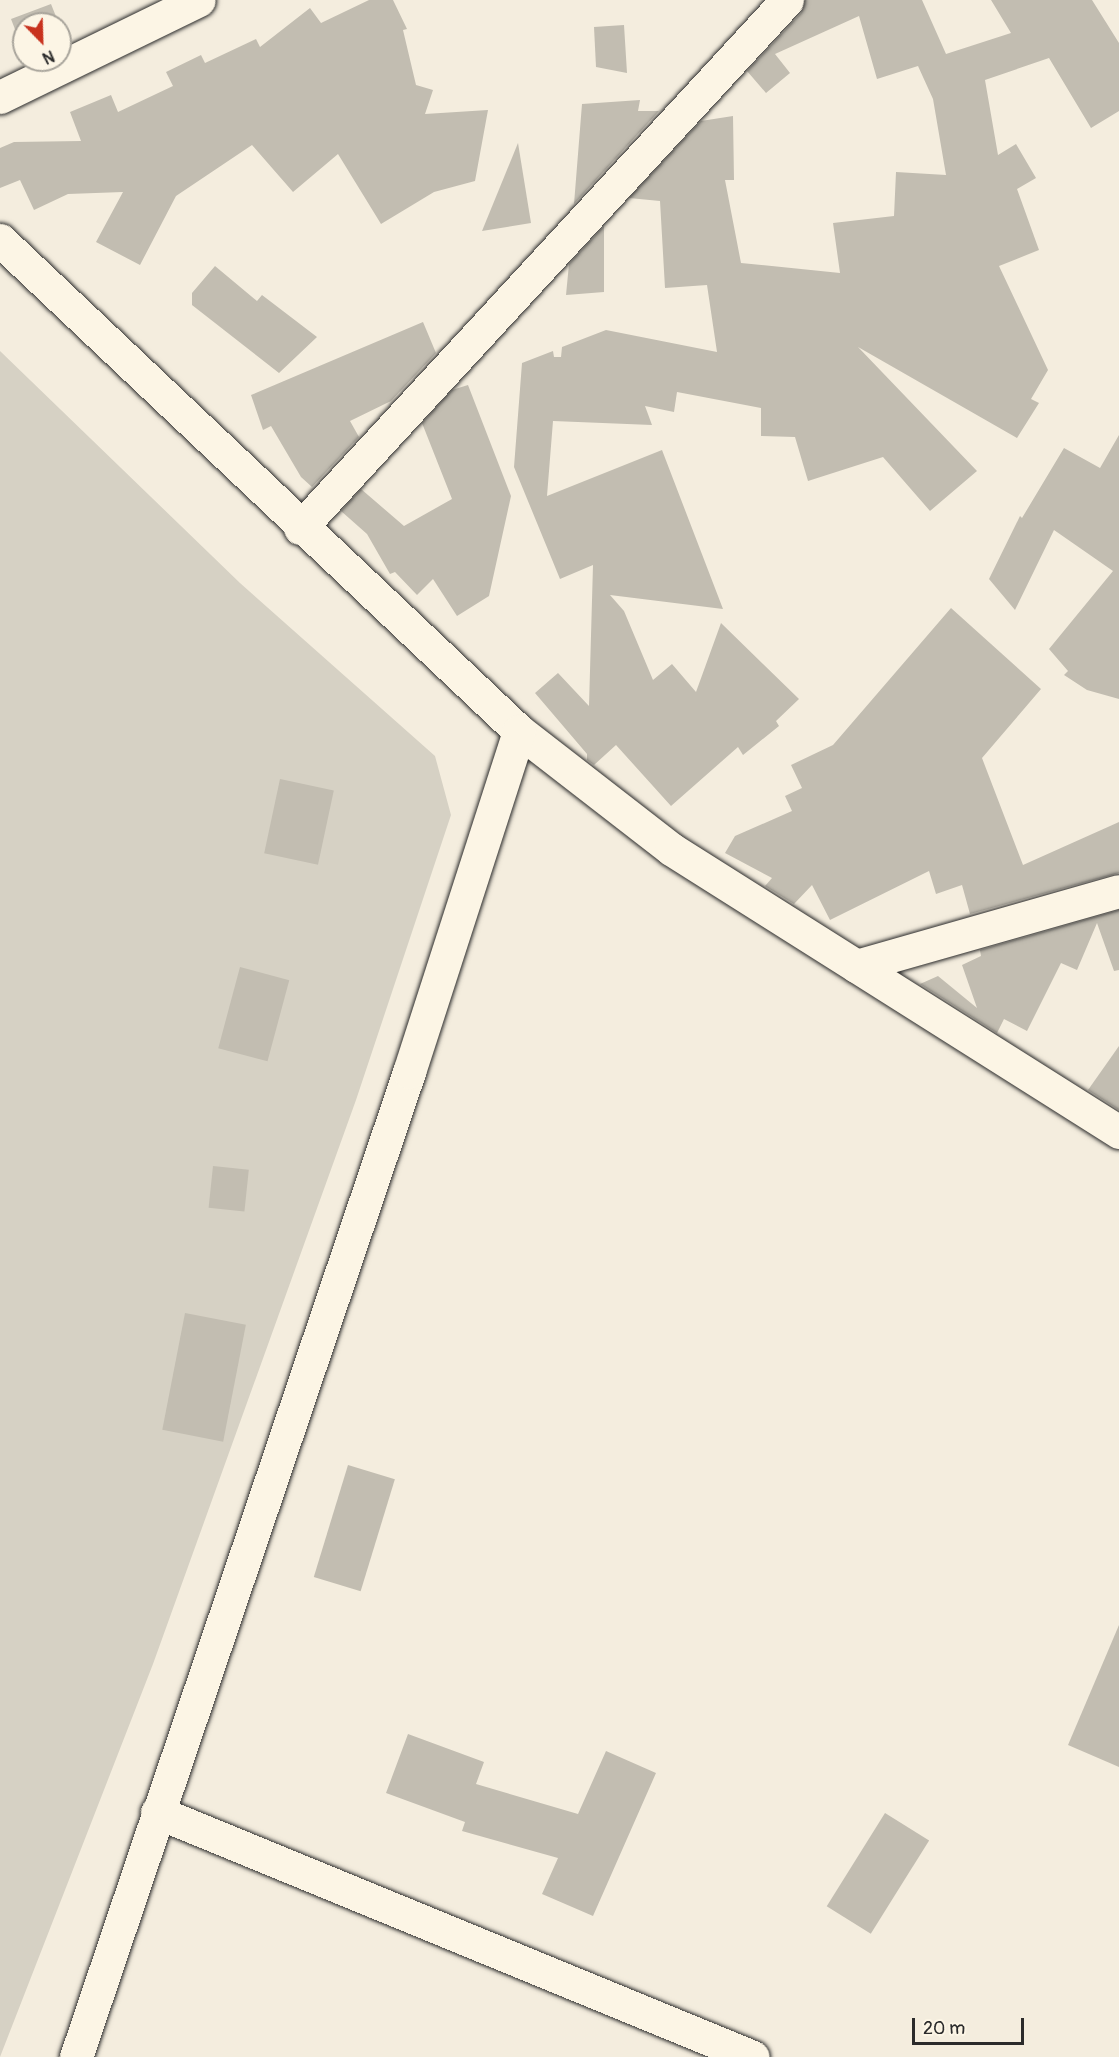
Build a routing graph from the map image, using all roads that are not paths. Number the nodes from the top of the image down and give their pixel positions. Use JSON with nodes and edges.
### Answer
{"nodes":[{"id":1,"x":199,"y":0,"type":"edge"},
{"id":2,"x":787,"y":0,"type":"edge"},
{"id":3,"x":0,"y":97,"type":"edge"},
{"id":4,"x":0,"y":240,"type":"edge"},
{"id":5,"x":300,"y":528,"type":"junction"},
{"id":6,"x":519,"y":731,"type":"junction"},
{"id":7,"x":1119,"y":891,"type":"edge"},
{"id":8,"x":856,"y":966,"type":"junction"},
{"id":9,"x":1119,"y":1132,"type":"edge"},
{"id":10,"x":157,"y":1812,"type":"junction"},
{"id":11,"x":76,"y":2057,"type":"edge"},
{"id":12,"x":753,"y":2057,"type":"edge"}],
"edges":[{"from":1,"to":3,"type":"street"},
{"from":2,"to":5,"type":"street"},
{"from":4,"to":5,"type":"street"},
{"from":5,"to":6,"type":"street"},
{"from":6,"to":8,"type":"street"},
{"from":6,"to":10,"type":"street"},
{"from":7,"to":8,"type":"street"},
{"from":8,"to":9,"type":"street"},
{"from":10,"to":11,"type":"street"},
{"from":10,"to":12,"type":"street"}]}
